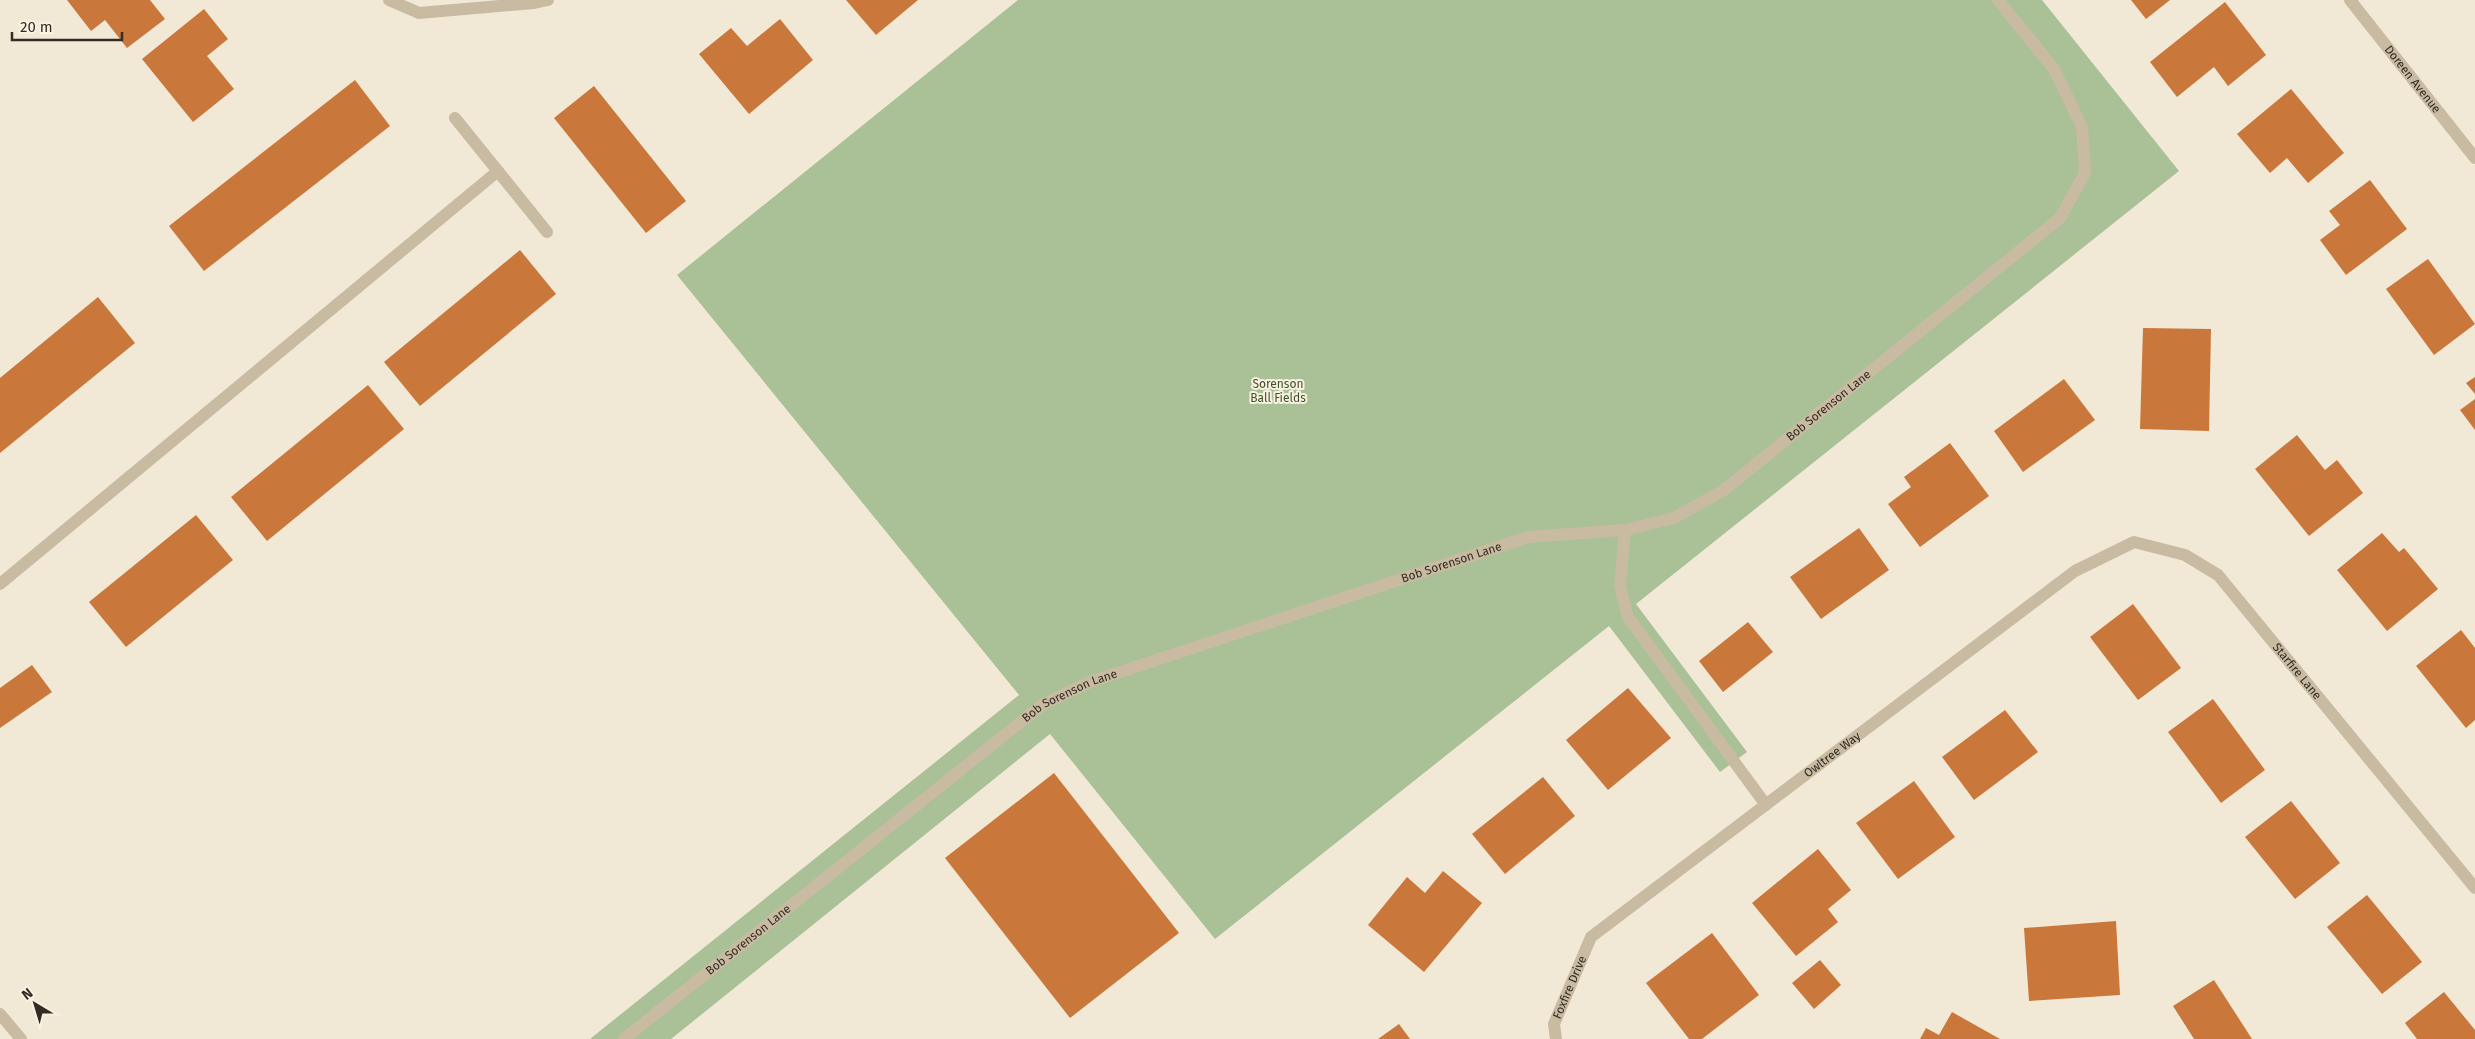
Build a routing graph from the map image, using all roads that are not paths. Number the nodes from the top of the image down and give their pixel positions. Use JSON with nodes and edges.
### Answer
{"nodes":[{"id":1,"x":389,"y":0,"type":"edge"},
{"id":2,"x":548,"y":0,"type":"edge"},
{"id":3,"x":1998,"y":0,"type":"edge"},
{"id":4,"x":2350,"y":0,"type":"edge"},
{"id":5,"x":455,"y":118,"type":"dead end"},
{"id":6,"x":2475,"y":158,"type":"edge"},
{"id":7,"x":498,"y":171,"type":"junction"},
{"id":8,"x":547,"y":232,"type":"dead end"},
{"id":9,"x":1626,"y":530,"type":"junction"},
{"id":10,"x":2075,"y":571,"type":"joint"},
{"id":11,"x":0,"y":584,"type":"edge"},
{"id":12,"x":1766,"y":805,"type":"junction"},
{"id":13,"x":2475,"y":888,"type":"edge"},
{"id":14,"x":1591,"y":938,"type":"joint"},
{"id":15,"x":0,"y":1014,"type":"edge"},
{"id":16,"x":21,"y":1039,"type":"edge"},
{"id":17,"x":624,"y":1039,"type":"edge"},
{"id":18,"x":1556,"y":1039,"type":"edge"}],
"edges":[{"from":1,"to":2,"type":"street"},
{"from":3,"to":9,"type":"street","name":"Bob Sorenson Lane"},
{"from":4,"to":6,"type":"street","name":"Doreen Avenue"},
{"from":5,"to":7,"type":"street"},
{"from":7,"to":8,"type":"street"},
{"from":7,"to":11,"type":"street"},
{"from":9,"to":12,"type":"street"},
{"from":9,"to":17,"type":"street","name":"Bob Sorenson Lane"},
{"from":10,"to":12,"type":"street","name":"Owltree Way"},
{"from":10,"to":13,"type":"street","name":"Starfire Lane"},
{"from":12,"to":14,"type":"street","name":"Owltree Way"},
{"from":14,"to":18,"type":"street","name":"Foxfire Drive"},
{"from":15,"to":16,"type":"street"}]}
